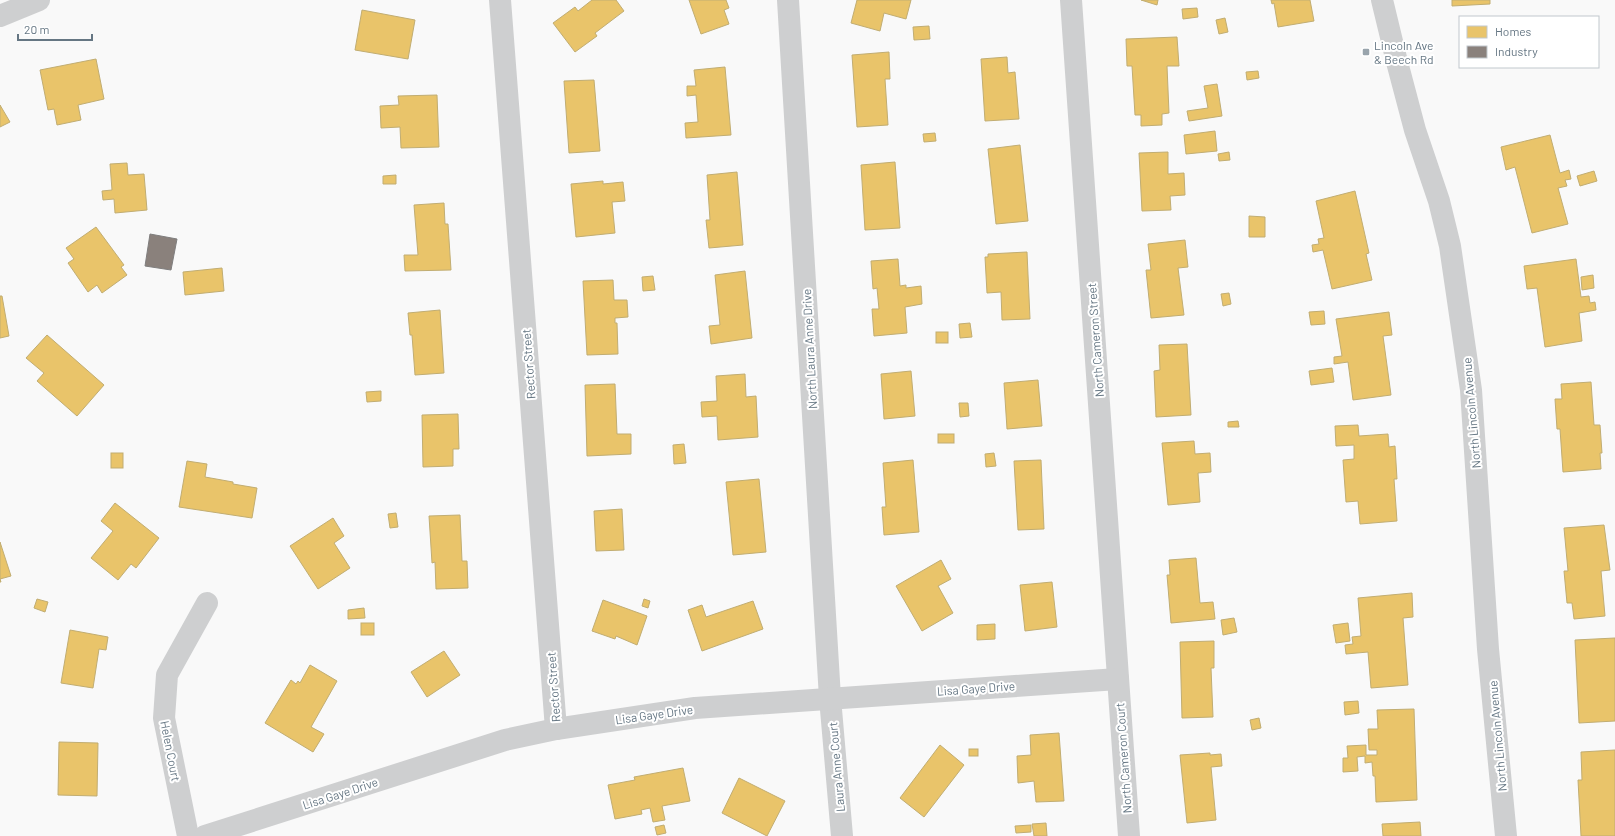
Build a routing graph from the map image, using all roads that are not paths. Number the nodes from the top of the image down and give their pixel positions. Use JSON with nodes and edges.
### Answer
{"nodes":[{"id":1,"x":39,"y":0,"type":"edge"},
{"id":2,"x":500,"y":0,"type":"edge"},
{"id":3,"x":788,"y":0,"type":"edge"},
{"id":4,"x":1071,"y":0,"type":"edge"},
{"id":5,"x":1382,"y":0,"type":"edge"},
{"id":6,"x":0,"y":16,"type":"edge"},
{"id":7,"x":207,"y":603,"type":"dead end"},
{"id":8,"x":1118,"y":679,"type":"junction"},
{"id":9,"x":830,"y":698,"type":"junction"},
{"id":10,"x":556,"y":729,"type":"junction"},
{"id":11,"x":188,"y":836,"type":"edge"},
{"id":12,"x":205,"y":836,"type":"edge"},
{"id":13,"x":842,"y":836,"type":"edge"},
{"id":14,"x":1129,"y":836,"type":"edge"},
{"id":15,"x":1506,"y":836,"type":"edge"}],
"edges":[{"from":1,"to":6,"type":"street"},
{"from":2,"to":10,"type":"street","name":"Rector Street"},
{"from":3,"to":9,"type":"street","name":"North Laura Anne Drive"},
{"from":4,"to":8,"type":"street","name":"North Cameron Street"},
{"from":5,"to":15,"type":"street","name":"North Lincoln Avenue"},
{"from":7,"to":11,"type":"street","name":"Helen Court"},
{"from":8,"to":9,"type":"street","name":"Lisa Gaye Drive"},
{"from":8,"to":14,"type":"street","name":"North Cameron Court"},
{"from":9,"to":10,"type":"street","name":"Lisa Gaye Drive"},
{"from":9,"to":13,"type":"street","name":"Laura Anne Court"},
{"from":10,"to":12,"type":"street","name":"Lisa Gaye Drive"}]}
